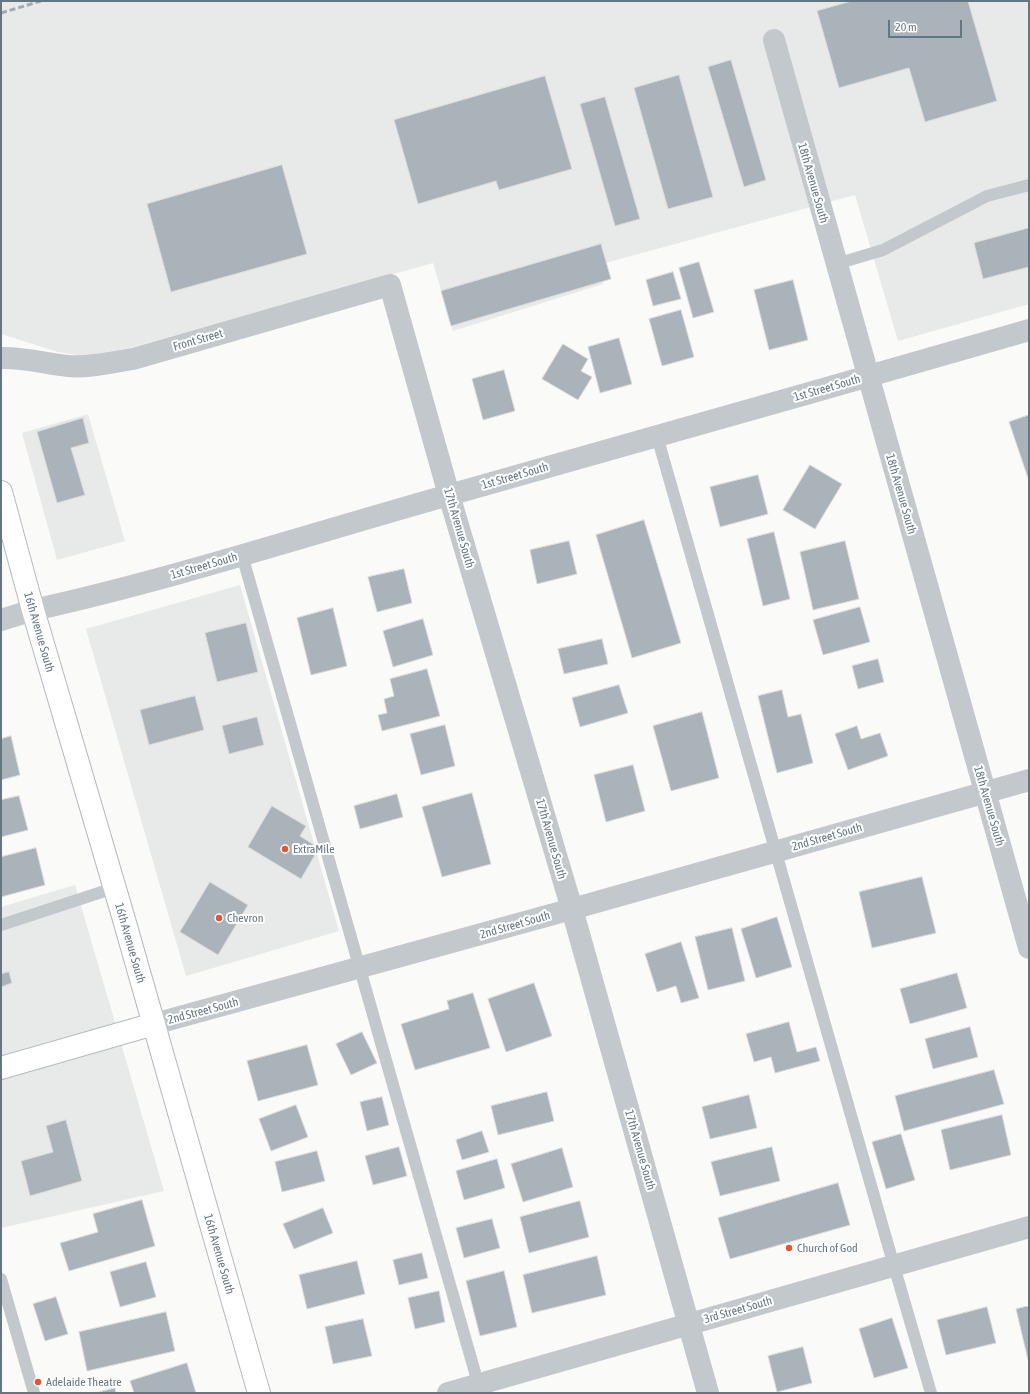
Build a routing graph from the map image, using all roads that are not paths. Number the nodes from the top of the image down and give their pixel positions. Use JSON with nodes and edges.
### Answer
{"nodes":[{"id":1,"x":774,"y":40,"type":"dead end"},
{"id":2,"x":1029,"y":185,"type":"edge"},
{"id":3,"x":836,"y":264,"type":"junction"},
{"id":4,"x":390,"y":285,"type":"joint"},
{"id":5,"x":1029,"y":330,"type":"edge"},
{"id":6,"x":1,"y":358,"type":"edge"},
{"id":7,"x":868,"y":377,"type":"junction"},
{"id":8,"x":658,"y":436,"type":"junction"},
{"id":9,"x":1,"y":492,"type":"edge"},
{"id":10,"x":449,"y":495,"type":"junction"},
{"id":11,"x":242,"y":555,"type":"junction"},
{"id":12,"x":33,"y":610,"type":"junction"},
{"id":13,"x":1,"y":620,"type":"edge"},
{"id":14,"x":1029,"y":780,"type":"edge"},
{"id":15,"x":985,"y":792,"type":"junction"},
{"id":16,"x":776,"y":852,"type":"junction"},
{"id":17,"x":114,"y":888,"type":"junction"},
{"id":18,"x":572,"y":909,"type":"junction"},
{"id":19,"x":1,"y":925,"type":"edge"},
{"id":20,"x":1029,"y":948,"type":"edge"},
{"id":21,"x":360,"y":968,"type":"junction"},
{"id":22,"x":154,"y":1024,"type":"junction"},
{"id":23,"x":1,"y":1068,"type":"edge"},
{"id":24,"x":1029,"y":1227,"type":"edge"},
{"id":25,"x":894,"y":1266,"type":"junction"},
{"id":26,"x":1,"y":1279,"type":"edge"},
{"id":27,"x":689,"y":1324,"type":"junction"},
{"id":28,"x":479,"y":1389,"type":"edge"},
{"id":29,"x":34,"y":1393,"type":"edge"},
{"id":30,"x":259,"y":1393,"type":"edge"},
{"id":31,"x":448,"y":1393,"type":"edge"},
{"id":32,"x":708,"y":1393,"type":"edge"},
{"id":33,"x":931,"y":1393,"type":"edge"}],
"edges":[{"from":1,"to":3,"type":"street","name":"18th Avenue South"},
{"from":2,"to":3,"type":"lane"},
{"from":3,"to":7,"type":"street","name":"18th Avenue South"},
{"from":4,"to":6,"type":"street","name":"Front Street"},
{"from":4,"to":10,"type":"street","name":"17th Avenue South"},
{"from":5,"to":7,"type":"street","name":"1st Street South"},
{"from":7,"to":8,"type":"street","name":"1st Street South"},
{"from":7,"to":15,"type":"street","name":"18th Avenue South"},
{"from":8,"to":10,"type":"street","name":"1st Street South"},
{"from":8,"to":16,"type":"lane"},
{"from":9,"to":12,"type":"main road","name":"16th Avenue South"},
{"from":10,"to":11,"type":"street","name":"1st Street South"},
{"from":10,"to":18,"type":"street","name":"17th Avenue South"},
{"from":11,"to":12,"type":"street","name":"1st Street South"},
{"from":11,"to":21,"type":"lane"},
{"from":12,"to":13,"type":"street","name":"1st Street South"},
{"from":12,"to":17,"type":"main road","name":"16th Avenue South"},
{"from":14,"to":15,"type":"street","name":"2nd Street South"},
{"from":15,"to":16,"type":"street","name":"2nd Street South"},
{"from":15,"to":20,"type":"street","name":"18th Avenue South"},
{"from":16,"to":18,"type":"street","name":"2nd Street South"},
{"from":16,"to":25,"type":"lane"},
{"from":17,"to":19,"type":"lane"},
{"from":17,"to":22,"type":"main road","name":"16th Avenue South"},
{"from":18,"to":21,"type":"street","name":"2nd Street South"},
{"from":18,"to":27,"type":"street","name":"17th Avenue South"},
{"from":21,"to":22,"type":"street","name":"2nd Street South"},
{"from":21,"to":28,"type":"lane"},
{"from":22,"to":23,"type":"main road","name":"2nd Street South"},
{"from":22,"to":30,"type":"main road","name":"16th Avenue South"},
{"from":24,"to":25,"type":"street","name":"3rd Street South"},
{"from":25,"to":27,"type":"street","name":"3rd Street South"},
{"from":25,"to":33,"type":"lane"},
{"from":26,"to":29,"type":"lane"},
{"from":27,"to":28,"type":"street","name":"3rd Street South"},
{"from":27,"to":32,"type":"street","name":"17th Avenue South"},
{"from":28,"to":31,"type":"street","name":"3rd Street South"}]}
